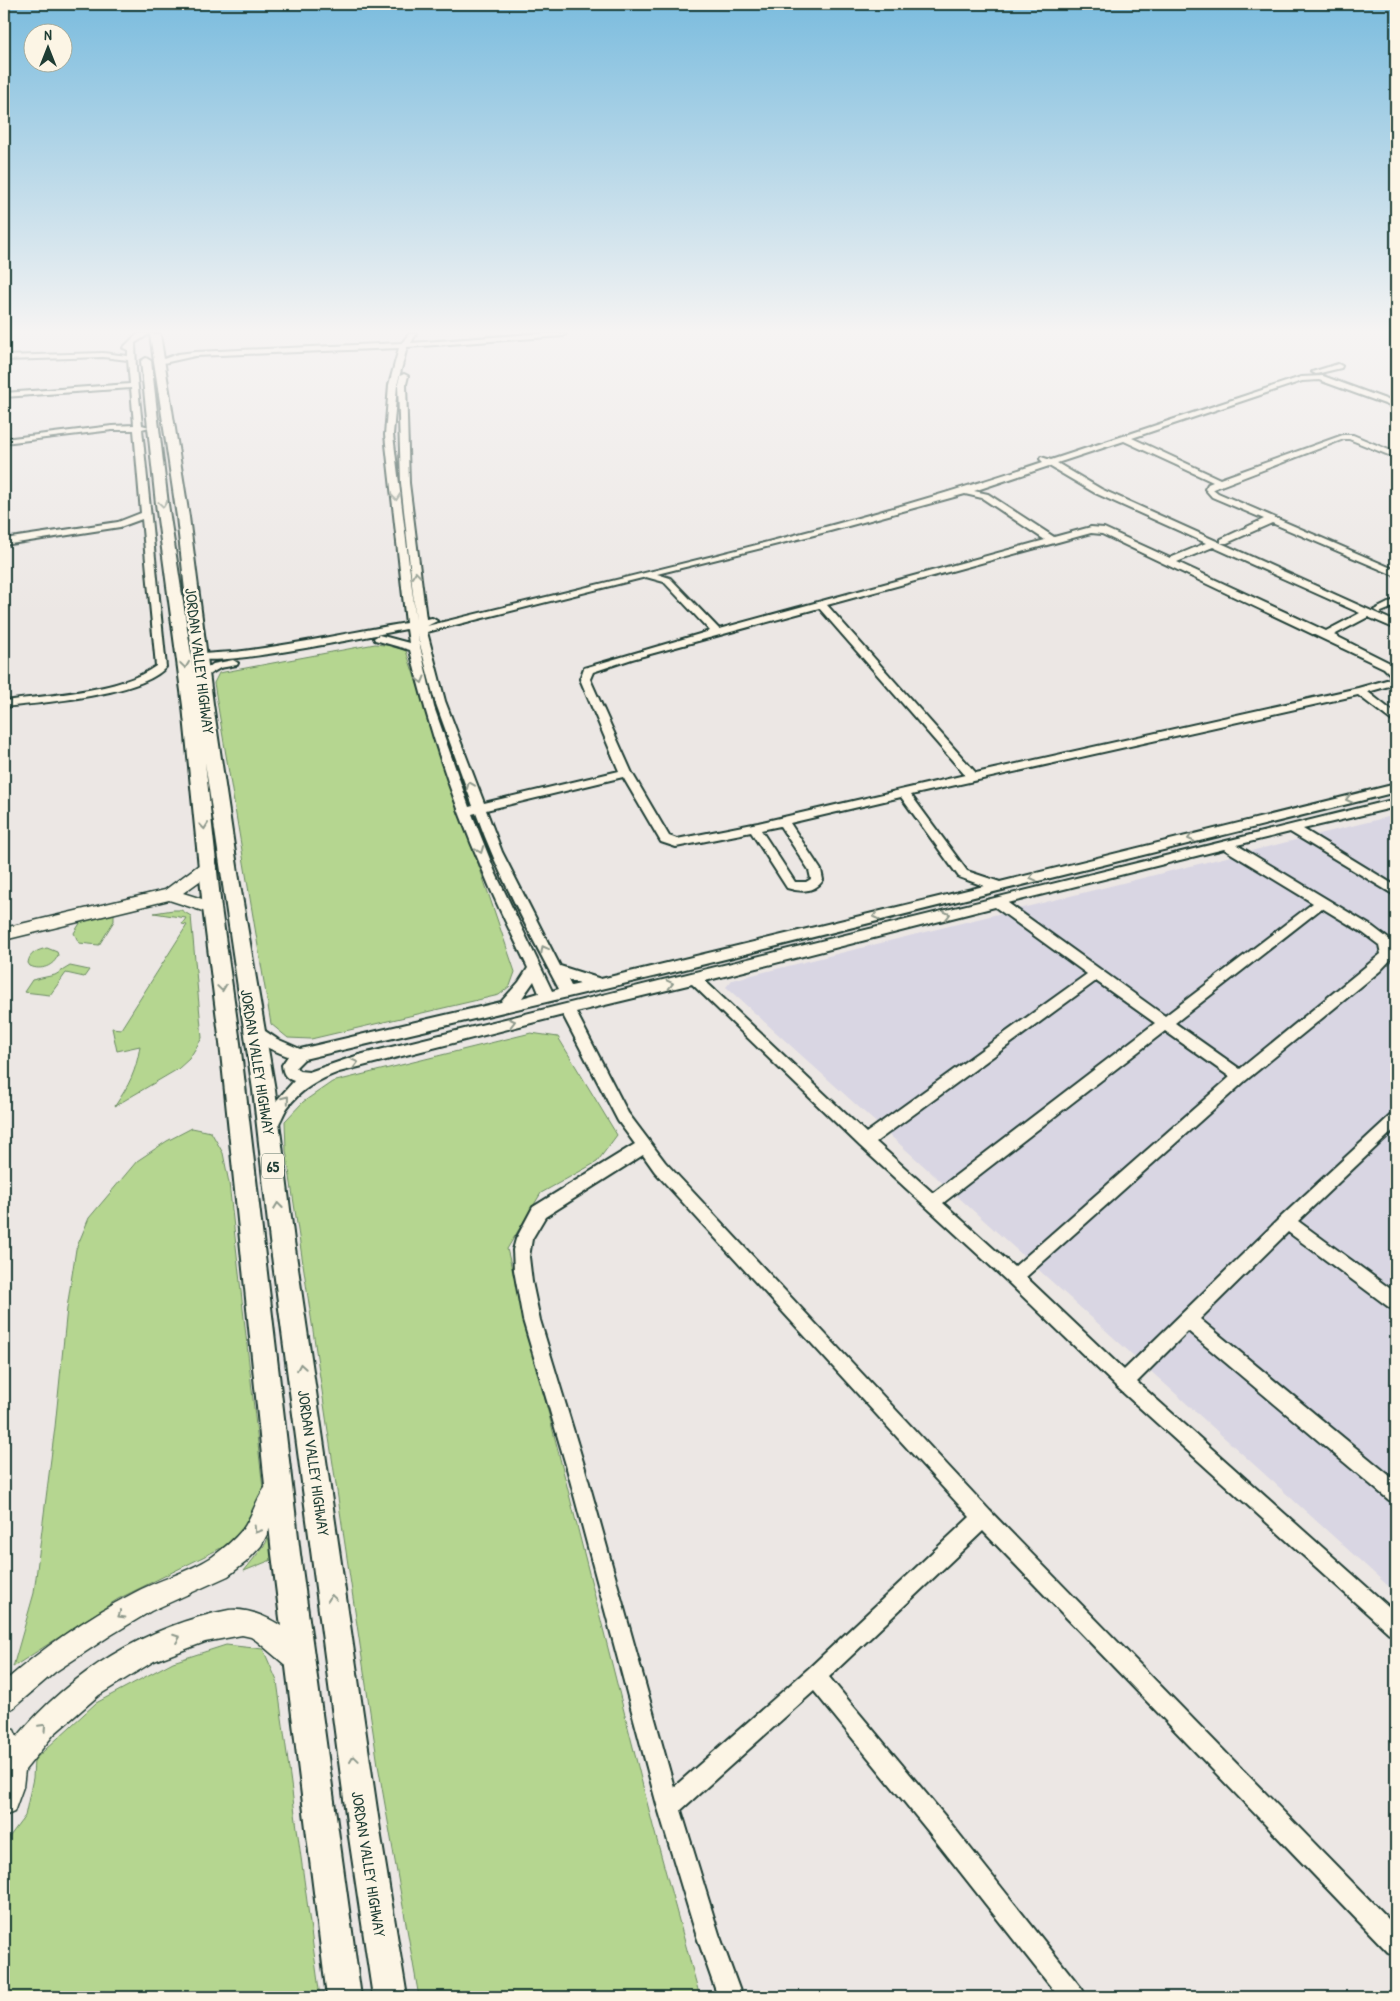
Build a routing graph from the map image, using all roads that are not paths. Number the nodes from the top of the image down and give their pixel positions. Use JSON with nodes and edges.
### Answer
{"nodes":[{"id":1,"x":117,"y":427,"type":"edge"},
{"id":2,"x":144,"y":427,"type":"edge"},
{"id":3,"x":167,"y":427,"type":"edge"},
{"id":4,"x":390,"y":427,"type":"edge"},
{"id":5,"x":402,"y":427,"type":"edge"},
{"id":6,"x":1147,"y":427,"type":"edge"},
{"id":7,"x":1156,"y":427,"type":"edge"},
{"id":8,"x":1125,"y":438,"type":"junction"},
{"id":9,"x":4,"y":441,"type":"edge"},
{"id":10,"x":1071,"y":456,"type":"junction"},
{"id":11,"x":1396,"y":456,"type":"edge"},
{"id":12,"x":1051,"y":459,"type":"junction"},
{"id":13,"x":150,"y":469,"type":"junction"},
{"id":14,"x":1029,"y":470,"type":"junction"},
{"id":15,"x":1067,"y":470,"type":"junction"},
{"id":16,"x":1220,"y":482,"type":"junction"},
{"id":17,"x":984,"y":491,"type":"junction"},
{"id":18,"x":146,"y":514,"type":"junction"},
{"id":19,"x":1270,"y":520,"type":"junction"},
{"id":20,"x":120,"y":524,"type":"junction"},
{"id":21,"x":147,"y":526,"type":"junction"},
{"id":22,"x":1052,"y":540,"type":"junction"},
{"id":23,"x":4,"y":542,"type":"edge"},
{"id":24,"x":1219,"y":542,"type":"junction"},
{"id":25,"x":1169,"y":562,"type":"junction"},
{"id":26,"x":670,"y":568,"type":"junction"},
{"id":27,"x":1396,"y":573,"type":"edge"},
{"id":28,"x":646,"y":574,"type":"junction"},
{"id":29,"x":667,"y":580,"type":"junction"},
{"id":30,"x":1396,"y":602,"type":"edge"},
{"id":31,"x":821,"y":604,"type":"junction"},
{"id":32,"x":1379,"y":610,"type":"junction"},
{"id":33,"x":1368,"y":613,"type":"junction"},
{"id":34,"x":1396,"y":618,"type":"edge"},
{"id":35,"x":443,"y":625,"type":"junction"},
{"id":36,"x":1396,"y":626,"type":"edge"},
{"id":37,"x":417,"y":628,"type":"junction"},
{"id":38,"x":717,"y":633,"type":"junction"},
{"id":39,"x":1326,"y":635,"type":"junction"},
{"id":40,"x":379,"y":638,"type":"junction"},
{"id":41,"x":425,"y":641,"type":"junction"},
{"id":42,"x":414,"y":648,"type":"junction"},
{"id":43,"x":202,"y":666,"type":"junction"},
{"id":44,"x":1360,"y":691,"type":"junction"},
{"id":45,"x":4,"y":704,"type":"edge"},
{"id":46,"x":198,"y":705,"type":"junction"},
{"id":47,"x":1396,"y":719,"type":"edge"},
{"id":48,"x":626,"y":773,"type":"junction"},
{"id":49,"x":973,"y":777,"type":"junction"},
{"id":50,"x":1396,"y":788,"type":"edge"},
{"id":51,"x":904,"y":794,"type":"junction"},
{"id":52,"x":1396,"y":803,"type":"edge"},
{"id":53,"x":479,"y":808,"type":"junction"},
{"id":54,"x":465,"y":811,"type":"junction"},
{"id":55,"x":783,"y":822,"type":"junction"},
{"id":56,"x":754,"y":828,"type":"junction"},
{"id":57,"x":1292,"y":828,"type":"junction"},
{"id":58,"x":1227,"y":845,"type":"junction"},
{"id":59,"x":1126,"y":854,"type":"junction"},
{"id":60,"x":1142,"y":865,"type":"junction"},
{"id":61,"x":209,"y":866,"type":"junction"},
{"id":62,"x":963,"y":874,"type":"junction"},
{"id":63,"x":997,"y":885,"type":"junction"},
{"id":64,"x":1396,"y":892,"type":"edge"},
{"id":65,"x":170,"y":894,"type":"junction"},
{"id":66,"x":958,"y":896,"type":"junction"},
{"id":67,"x":997,"y":902,"type":"junction"},
{"id":68,"x":1322,"y":902,"type":"junction"},
{"id":69,"x":212,"y":908,"type":"junction"},
{"id":70,"x":4,"y":934,"type":"edge"},
{"id":71,"x":534,"y":968,"type":"junction"},
{"id":72,"x":556,"y":970,"type":"junction"},
{"id":73,"x":1096,"y":974,"type":"junction"},
{"id":74,"x":694,"y":978,"type":"junction"},
{"id":75,"x":603,"y":983,"type":"junction"},
{"id":76,"x":548,"y":997,"type":"junction"},
{"id":77,"x":567,"y":1000,"type":"junction"},
{"id":78,"x":505,"y":1008,"type":"junction"},
{"id":79,"x":1165,"y":1022,"type":"junction"},
{"id":80,"x":254,"y":1031,"type":"junction"},
{"id":81,"x":299,"y":1055,"type":"junction"},
{"id":82,"x":1240,"y":1077,"type":"junction"},
{"id":83,"x":309,"y":1078,"type":"junction"},
{"id":84,"x":262,"y":1080,"type":"junction"},
{"id":85,"x":234,"y":1088,"type":"junction"},
{"id":86,"x":1396,"y":1119,"type":"edge"},
{"id":87,"x":269,"y":1126,"type":"junction"},
{"id":88,"x":865,"y":1142,"type":"junction"},
{"id":89,"x":643,"y":1147,"type":"junction"},
{"id":90,"x":932,"y":1203,"type":"junction"},
{"id":91,"x":1287,"y":1222,"type":"junction"},
{"id":92,"x":1014,"y":1277,"type":"junction"},
{"id":93,"x":1396,"y":1304,"type":"edge"},
{"id":94,"x":1188,"y":1320,"type":"junction"},
{"id":95,"x":1124,"y":1382,"type":"junction"},
{"id":96,"x":280,"y":1486,"type":"junction"},
{"id":97,"x":1396,"y":1493,"type":"edge"},
{"id":98,"x":983,"y":1518,"type":"junction"},
{"id":99,"x":1396,"y":1626,"type":"edge"},
{"id":100,"x":299,"y":1660,"type":"junction"},
{"id":101,"x":815,"y":1676,"type":"junction"},
{"id":102,"x":4,"y":1699,"type":"edge"},
{"id":103,"x":8,"y":1752,"type":"edge"},
{"id":104,"x":4,"y":1802,"type":"edge"},
{"id":105,"x":669,"y":1806,"type":"junction"},
{"id":106,"x":1396,"y":1944,"type":"edge"},
{"id":107,"x":344,"y":1997,"type":"edge"},
{"id":108,"x":390,"y":1997,"type":"edge"},
{"id":109,"x":730,"y":1997,"type":"edge"},
{"id":110,"x":1074,"y":1997,"type":"edge"}],
"edges":[{"from":1,"to":9,"type":"street"},
{"from":2,"to":13,"type":"highway","name":"JORDAN VALLEY HIGHWAY","number":"65"},
{"from":3,"to":43,"type":"highway","name":"JORDAN VALLEY HIGHWAY","number":"65"},
{"from":4,"to":37,"type":"street","one_way":true},
{"from":37,"to":5,"type":"street","one_way":true},
{"from":6,"to":12,"type":"street"},
{"from":7,"to":8,"type":"street"},
{"from":8,"to":10,"type":"street"},
{"from":8,"to":16,"type":"street"},
{"from":10,"to":12,"type":"street"},
{"from":10,"to":15,"type":"street"},
{"from":11,"to":16,"type":"street"},
{"from":12,"to":14,"type":"street"},
{"from":12,"to":15,"type":"street"},
{"from":12,"to":37,"type":"street"},
{"from":13,"to":18,"type":"street"},
{"from":13,"to":46,"type":"highway","name":"JORDAN VALLEY HIGHWAY","number":"65","one_way":true},
{"from":14,"to":15,"type":"street"},
{"from":14,"to":17,"type":"street"},
{"from":15,"to":24,"type":"street"},
{"from":16,"to":19,"type":"street"},
{"from":17,"to":22,"type":"street"},
{"from":17,"to":26,"type":"street"},
{"from":18,"to":20,"type":"street"},
{"from":18,"to":21,"type":"street"},
{"from":19,"to":24,"type":"street"},
{"from":19,"to":27,"type":"street"},
{"from":20,"to":21,"type":"street"},
{"from":20,"to":23,"type":"street"},
{"from":21,"to":45,"type":"street"},
{"from":22,"to":25,"type":"street"},
{"from":22,"to":31,"type":"street"},
{"from":24,"to":25,"type":"street"},
{"from":24,"to":32,"type":"street"},
{"from":24,"to":33,"type":"street"},
{"from":25,"to":39,"type":"street"},
{"from":26,"to":28,"type":"street"},
{"from":26,"to":29,"type":"street"},
{"from":28,"to":29,"type":"street"},
{"from":28,"to":35,"type":"street"},
{"from":29,"to":38,"type":"street"},
{"from":30,"to":32,"type":"street"},
{"from":31,"to":38,"type":"street"},
{"from":31,"to":49,"type":"street"},
{"from":32,"to":34,"type":"street"},
{"from":33,"to":36,"type":"street"},
{"from":33,"to":39,"type":"street"},
{"from":35,"to":37,"type":"street"},
{"from":35,"to":41,"type":"street"},
{"from":37,"to":40,"type":"street"},
{"from":37,"to":41,"type":"street"},
{"from":37,"to":42,"type":"street"},
{"from":37,"to":43,"type":"street"},
{"from":38,"to":48,"type":"street"},
{"from":39,"to":44,"type":"street"},
{"from":40,"to":42,"type":"street"},
{"from":40,"to":43,"type":"street"},
{"from":53,"to":41,"type":"street","one_way":true},
{"from":42,"to":54,"type":"street","one_way":true},
{"from":43,"to":46,"type":"highway","name":"JORDAN VALLEY HIGHWAY","number":"65"},
{"from":44,"to":47,"type":"street"},
{"from":44,"to":49,"type":"street"},
{"from":46,"to":61,"type":"highway","name":"JORDAN VALLEY HIGHWAY","number":"65","one_way":true},
{"from":46,"to":80,"type":"highway","name":"JORDAN VALLEY HIGHWAY","number":"65"},
{"from":48,"to":53,"type":"street"},
{"from":48,"to":56,"type":"street"},
{"from":49,"to":51,"type":"street"},
{"from":50,"to":59,"type":"street","one_way":true},
{"from":51,"to":55,"type":"street"},
{"from":51,"to":62,"type":"street"},
{"from":52,"to":57,"type":"street"},
{"from":53,"to":54,"type":"street"},
{"from":72,"to":53,"type":"street","one_way":true},
{"from":54,"to":71,"type":"street","one_way":true},
{"from":55,"to":56,"type":"street"},
{"from":55,"to":56,"type":"street"},
{"from":57,"to":58,"type":"street"},
{"from":57,"to":64,"type":"street"},
{"from":58,"to":60,"type":"street"},
{"from":58,"to":68,"type":"street"},
{"from":59,"to":60,"type":"street"},
{"from":59,"to":63,"type":"street","one_way":true},
{"from":60,"to":67,"type":"street"},
{"from":61,"to":65,"type":"main road"},
{"from":61,"to":69,"type":"highway","name":"JORDAN VALLEY HIGHWAY","number":"65"},
{"from":62,"to":63,"type":"street"},
{"from":62,"to":66,"type":"street"},
{"from":63,"to":66,"type":"street"},
{"from":65,"to":69,"type":"main road"},
{"from":65,"to":70,"type":"main road"},
{"from":66,"to":75,"type":"street","one_way":true},
{"from":67,"to":73,"type":"street"},
{"from":74,"to":67,"type":"street","one_way":true},
{"from":68,"to":79,"type":"street"},
{"from":68,"to":82,"type":"street"},
{"from":69,"to":85,"type":"highway","name":"JORDAN VALLEY HIGHWAY","number":"65","one_way":true},
{"from":71,"to":76,"type":"street"},
{"from":71,"to":78,"type":"street"},
{"from":72,"to":75,"type":"street"},
{"from":72,"to":77,"type":"street"},
{"from":73,"to":79,"type":"street"},
{"from":73,"to":88,"type":"street"},
{"from":77,"to":74,"type":"street","one_way":true},
{"from":74,"to":88,"type":"street"},
{"from":75,"to":77,"type":"street"},
{"from":76,"to":77,"type":"street"},
{"from":76,"to":78,"type":"street"},
{"from":83,"to":77,"type":"street","one_way":true},
{"from":77,"to":89,"type":"street"},
{"from":78,"to":81,"type":"street"},
{"from":79,"to":82,"type":"street"},
{"from":79,"to":90,"type":"street"},
{"from":80,"to":81,"type":"street"},
{"from":80,"to":84,"type":"highway","name":"JORDAN VALLEY HIGHWAY","number":"65"},
{"from":81,"to":83,"type":"street"},
{"from":82,"to":92,"type":"street"},
{"from":87,"to":83,"type":"street","one_way":true},
{"from":84,"to":85,"type":"highway"},
{"from":84,"to":87,"type":"highway","name":"JORDAN VALLEY HIGHWAY","number":"65"},
{"from":85,"to":96,"type":"highway","name":"JORDAN VALLEY HIGHWAY","number":"65"},
{"from":86,"to":91,"type":"street"},
{"from":108,"to":87,"type":"highway","name":"JORDAN VALLEY HIGHWAY","number":"65","one_way":true},
{"from":88,"to":90,"type":"street"},
{"from":89,"to":98,"type":"street"},
{"from":89,"to":105,"type":"street"},
{"from":90,"to":92,"type":"street"},
{"from":91,"to":93,"type":"street"},
{"from":91,"to":94,"type":"street"},
{"from":92,"to":95,"type":"street"},
{"from":94,"to":95,"type":"street"},
{"from":94,"to":97,"type":"street"},
{"from":95,"to":99,"type":"street"},
{"from":96,"to":100,"type":"highway","name":"JORDAN VALLEY HIGHWAY","number":"65"},
{"from":96,"to":102,"type":"main road","one_way":true},
{"from":98,"to":101,"type":"street"},
{"from":98,"to":106,"type":"street"},
{"from":103,"to":100,"type":"main road","one_way":true},
{"from":100,"to":107,"type":"highway","name":"JORDAN VALLEY HIGHWAY","number":"65"},
{"from":101,"to":105,"type":"street"},
{"from":101,"to":110,"type":"street"},
{"from":103,"to":104,"type":"main road"},
{"from":105,"to":109,"type":"street"}]}
